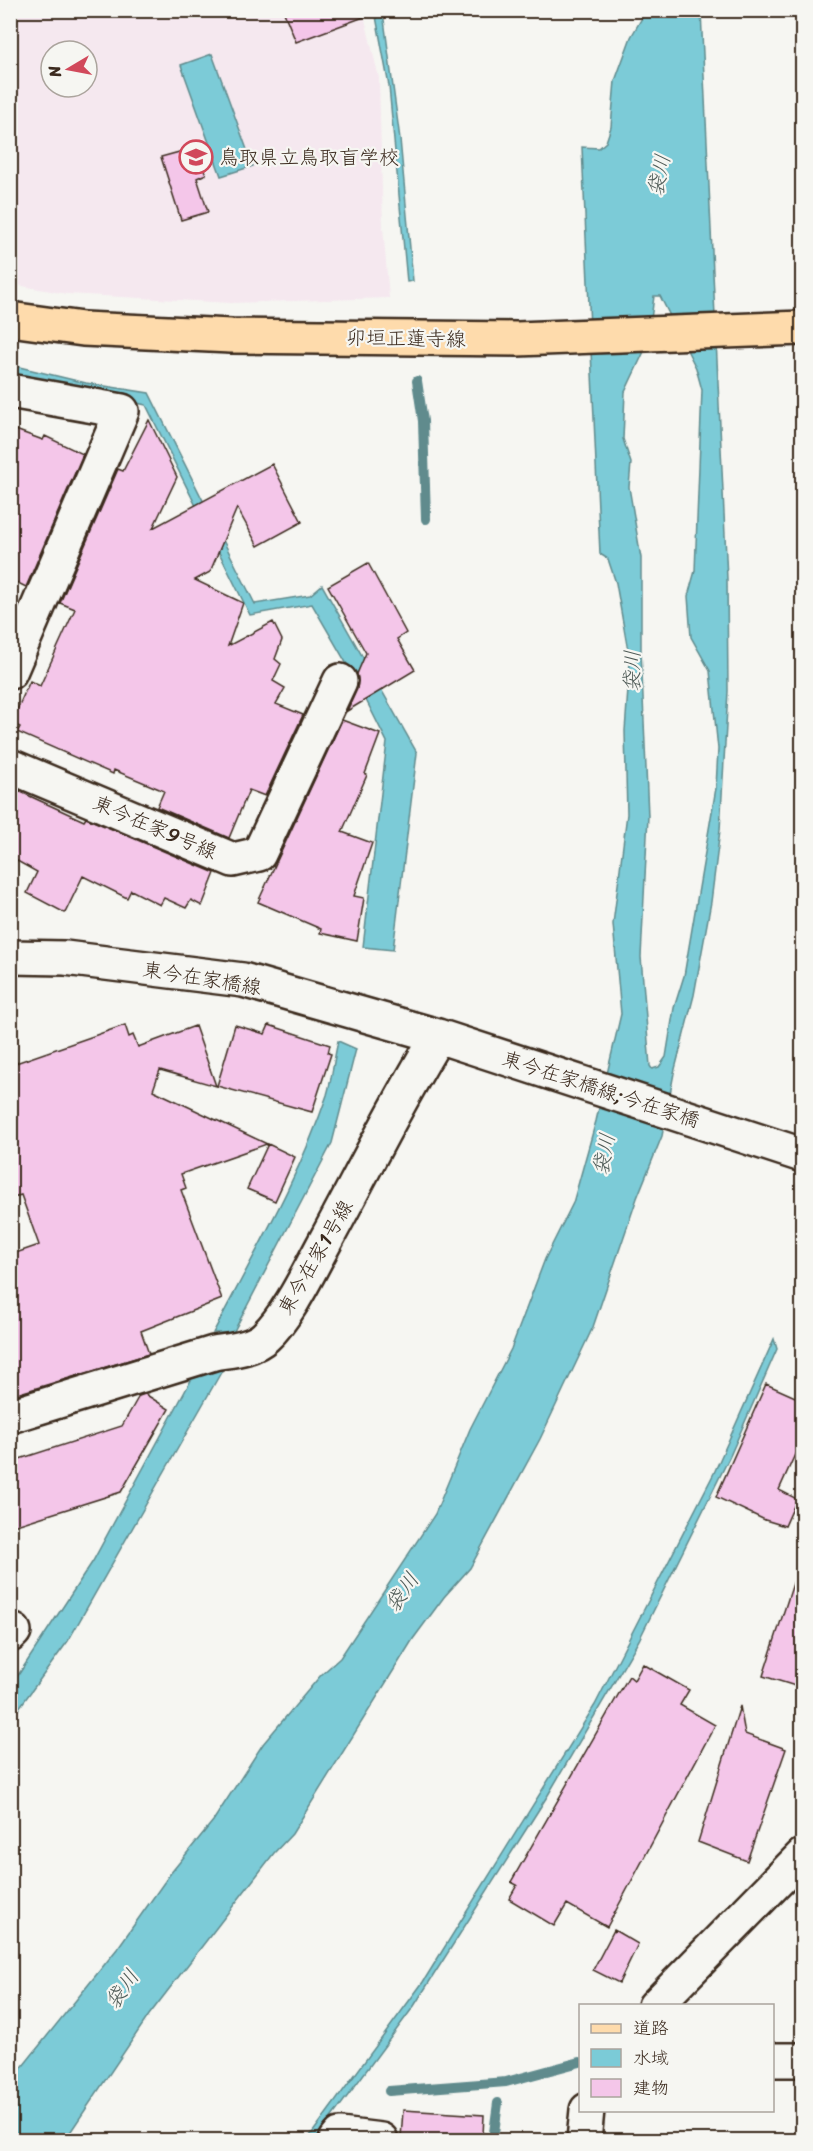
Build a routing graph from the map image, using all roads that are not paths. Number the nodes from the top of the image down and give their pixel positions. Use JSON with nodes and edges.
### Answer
{"nodes":[{"id":1,"x":10,"y":319,"type":"edge"},
{"id":2,"x":802,"y":328,"type":"edge"},
{"id":3,"x":10,"y":391,"type":"edge"},
{"id":4,"x":10,"y":672,"type":"edge"},
{"id":5,"x":340,"y":681,"type":"dead end"},
{"id":6,"x":10,"y":766,"type":"edge"},
{"id":7,"x":10,"y":957,"type":"edge"},
{"id":8,"x":448,"y":1039,"type":"junction"},
{"id":9,"x":802,"y":1155,"type":"edge"},
{"id":10,"x":10,"y":1416,"type":"edge"},
{"id":11,"x":802,"y":1856,"type":"edge"},
{"id":12,"x":658,"y":2004,"type":"edge"},
{"id":13,"x":774,"y":2060,"type":"edge"},
{"id":14,"x":802,"y":2060,"type":"edge"},
{"id":15,"x":587,"y":2112,"type":"edge"},
{"id":16,"x":336,"y":2140,"type":"edge"},
{"id":17,"x":381,"y":2140,"type":"edge"},
{"id":18,"x":584,"y":2140,"type":"edge"}],
"edges":[{"from":1,"to":2,"type":"main road","name":"卯垣正蓮寺線"},
{"from":3,"to":4,"type":"street"},
{"from":5,"to":6,"type":"street","name":"東今在家9号線"},
{"from":7,"to":8,"type":"street","name":"東今在家橋線"},
{"from":8,"to":9,"type":"street","name":"東今在家橋線;今在家橋"},
{"from":8,"to":10,"type":"street","name":"東今在家1号線"},
{"from":11,"to":12,"type":"street"},
{"from":13,"to":14,"type":"street"},
{"from":15,"to":18,"type":"street"},
{"from":16,"to":17,"type":"street"}]}
